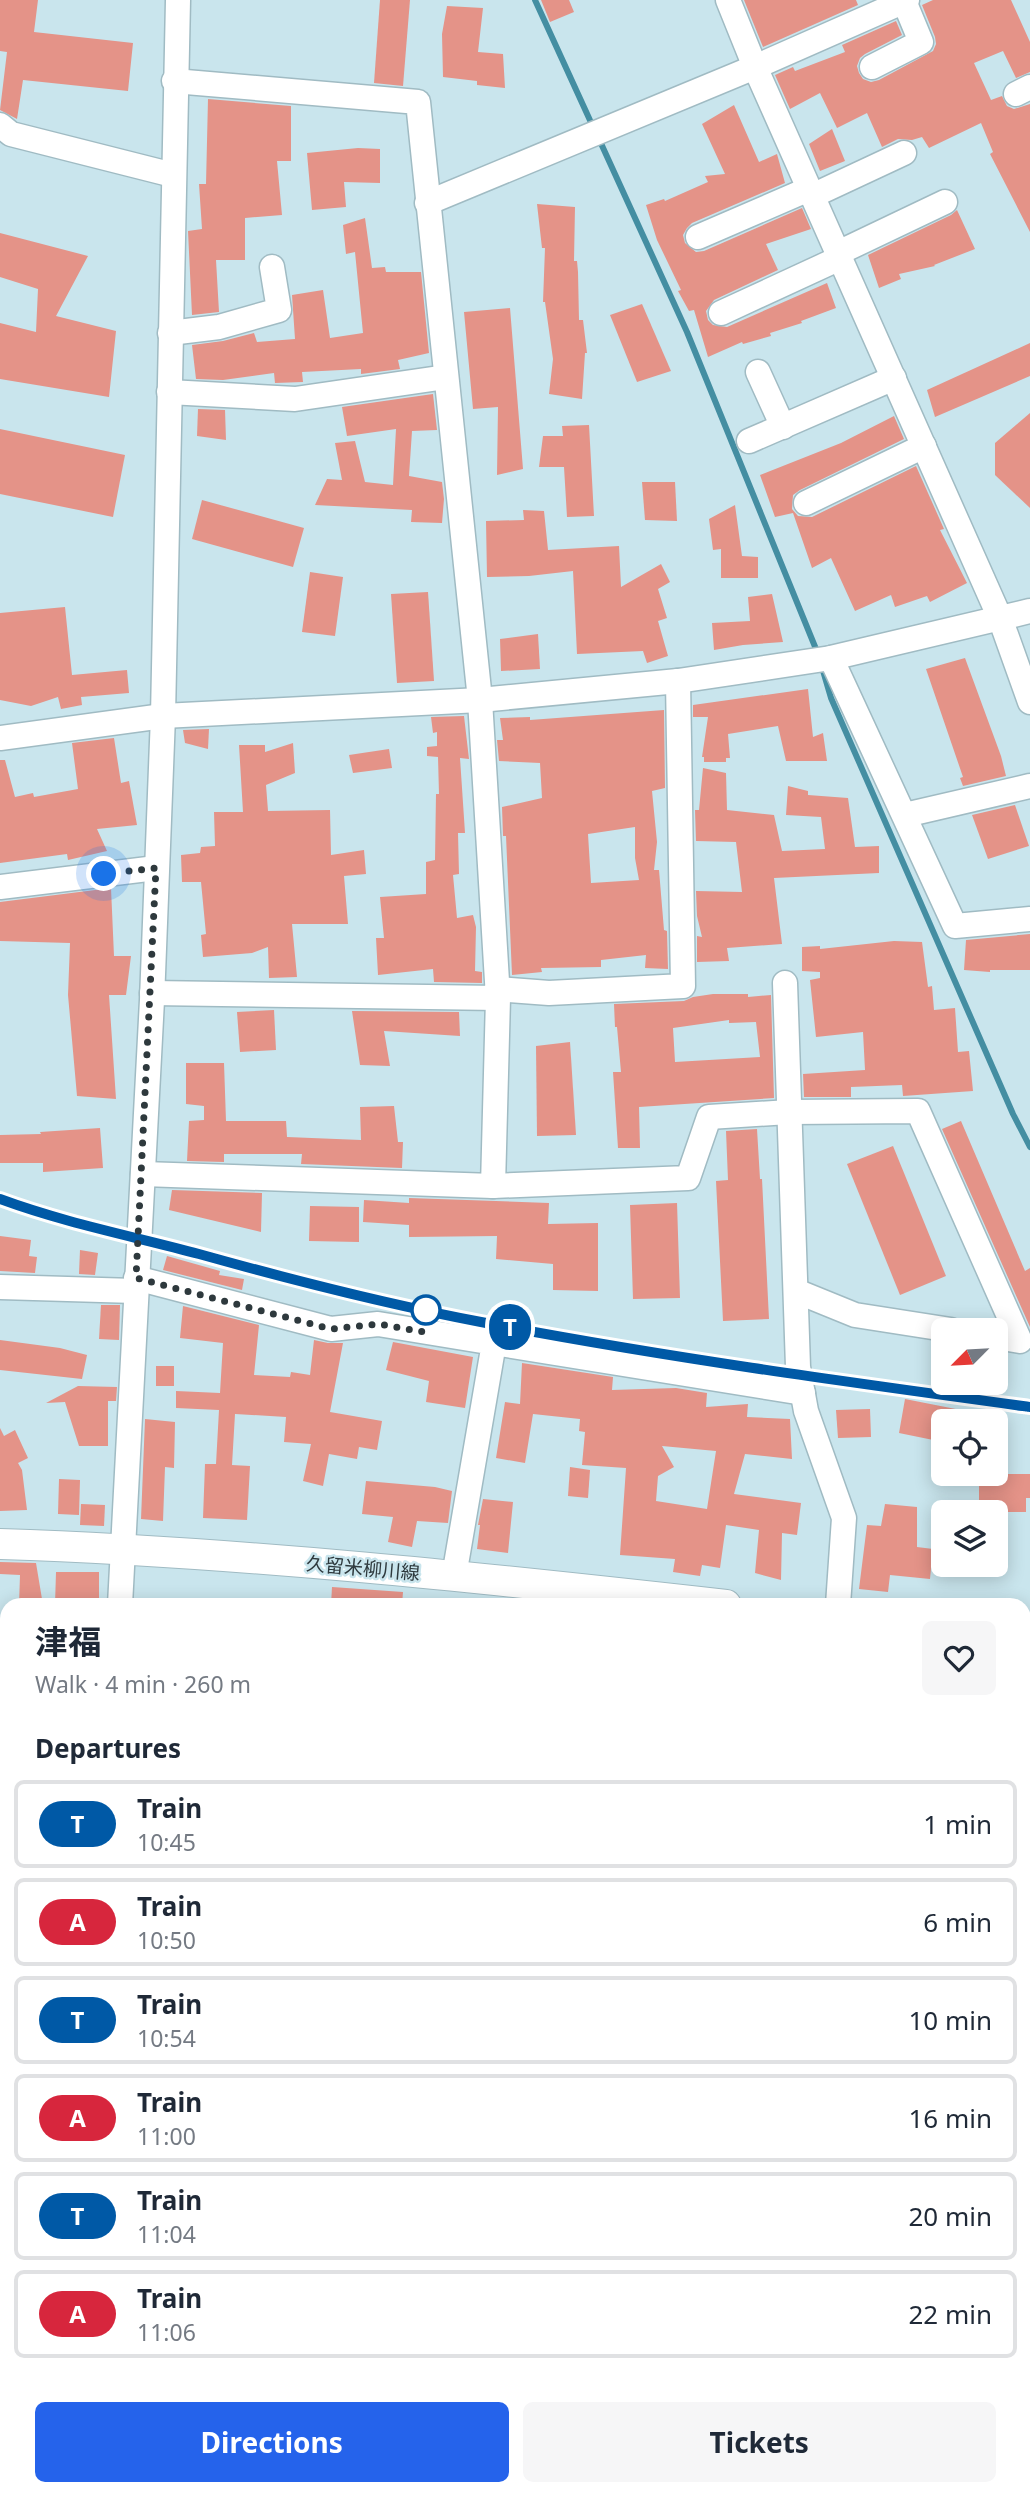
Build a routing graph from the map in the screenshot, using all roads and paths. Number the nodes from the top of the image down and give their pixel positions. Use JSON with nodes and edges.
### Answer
{"nodes":[{"id":1,"x":178,"y":0,"type":"edge"},
{"id":2,"x":728,"y":0,"type":"edge"},
{"id":3,"x":906,"y":1,"type":"edge"},
{"id":4,"x":755,"y":67,"type":"junction"},
{"id":5,"x":872,"y":67,"type":"dead end"},
{"id":6,"x":174,"y":81,"type":"junction"},
{"id":7,"x":0,"y":125,"type":"edge"},
{"id":8,"x":904,"y":153,"type":"dead end"},
{"id":9,"x":173,"y":175,"type":"junction"},
{"id":10,"x":811,"y":192,"type":"junction"},
{"id":11,"x":945,"y":202,"type":"dead end"},
{"id":12,"x":427,"y":203,"type":"junction"},
{"id":13,"x":698,"y":237,"type":"dead end"},
{"id":14,"x":839,"y":255,"type":"junction"},
{"id":15,"x":272,"y":267,"type":"dead end"},
{"id":16,"x":721,"y":313,"type":"dead end"},
{"id":17,"x":170,"y":333,"type":"junction"},
{"id":18,"x":758,"y":372,"type":"dead end"},
{"id":19,"x":446,"y":377,"type":"junction"},
{"id":20,"x":894,"y":378,"type":"junction"},
{"id":21,"x":169,"y":392,"type":"junction"},
{"id":22,"x":783,"y":427,"type":"junction"},
{"id":23,"x":749,"y":441,"type":"dead end"},
{"id":24,"x":924,"y":446,"type":"junction"},
{"id":25,"x":806,"y":503,"type":"dead end"},
{"id":26,"x":1030,"y":611,"type":"edge"},
{"id":27,"x":1000,"y":618,"type":"junction"},
{"id":28,"x":831,"y":658,"type":"junction"},
{"id":29,"x":678,"y":681,"type":"junction"},
{"id":30,"x":480,"y":701,"type":"junction"},
{"id":31,"x":1030,"y":702,"type":"edge"},
{"id":32,"x":163,"y":716,"type":"junction"},
{"id":33,"x":0,"y":738,"type":"edge"},
{"id":34,"x":1030,"y":786,"type":"edge"},
{"id":35,"x":905,"y":816,"type":"junction"},
{"id":36,"x":156,"y":868,"type":"junction"},
{"id":37,"x":0,"y":887,"type":"edge"},
{"id":38,"x":1030,"y":919,"type":"edge"},
{"id":39,"x":785,"y":983,"type":"dead end"},
{"id":40,"x":152,"y":993,"type":"junction"},
{"id":41,"x":497,"y":993,"type":"junction"},
{"id":42,"x":789,"y":1112,"type":"junction"},
{"id":43,"x":143,"y":1174,"type":"junction"},
{"id":44,"x":493,"y":1186,"type":"junction"},
{"id":45,"x":136,"y":1284,"type":"junction"},
{"id":46,"x":0,"y":1287,"type":"edge"},
{"id":47,"x":796,"y":1291,"type":"junction"},
{"id":48,"x":931,"y":1327,"type":"edge"},
{"id":49,"x":1008,"y":1338,"type":"edge"},
{"id":50,"x":494,"y":1343,"type":"junction"},
{"id":51,"x":803,"y":1393,"type":"junction"},
{"id":52,"x":0,"y":1544,"type":"edge"},
{"id":53,"x":125,"y":1548,"type":"junction"},
{"id":54,"x":454,"y":1576,"type":"junction"},
{"id":55,"x":121,"y":1598,"type":"edge"},
{"id":56,"x":663,"y":1598,"type":"edge"},
{"id":57,"x":838,"y":1598,"type":"edge"}],
"edges":[{"from":1,"to":6,"type":"street"},
{"from":2,"to":4,"type":"street"},
{"from":3,"to":4,"type":"street"},
{"from":3,"to":5,"type":"street"},
{"from":4,"to":10,"type":"street"},
{"from":4,"to":12,"type":"street"},
{"from":6,"to":9,"type":"street"},
{"from":6,"to":12,"type":"street"},
{"from":7,"to":9,"type":"street"},
{"from":8,"to":10,"type":"street"},
{"from":9,"to":17,"type":"street"},
{"from":10,"to":13,"type":"street"},
{"from":10,"to":14,"type":"street"},
{"from":11,"to":14,"type":"street"},
{"from":12,"to":19,"type":"street"},
{"from":14,"to":16,"type":"street"},
{"from":14,"to":20,"type":"street"},
{"from":15,"to":17,"type":"street"},
{"from":17,"to":21,"type":"street"},
{"from":18,"to":22,"type":"street"},
{"from":19,"to":21,"type":"street"},
{"from":19,"to":30,"type":"street"},
{"from":20,"to":22,"type":"street"},
{"from":20,"to":24,"type":"street"},
{"from":21,"to":32,"type":"street"},
{"from":22,"to":23,"type":"street"},
{"from":24,"to":25,"type":"street"},
{"from":24,"to":27,"type":"street"},
{"from":26,"to":27,"type":"street"},
{"from":27,"to":28,"type":"street"},
{"from":27,"to":31,"type":"street"},
{"from":28,"to":29,"type":"street"},
{"from":28,"to":35,"type":"street"},
{"from":29,"to":30,"type":"street"},
{"from":29,"to":41,"type":"street"},
{"from":30,"to":32,"type":"street"},
{"from":30,"to":41,"type":"street"},
{"from":32,"to":33,"type":"street"},
{"from":32,"to":36,"type":"street"},
{"from":34,"to":35,"type":"street"},
{"from":35,"to":38,"type":"street"},
{"from":36,"to":37,"type":"street"},
{"from":36,"to":40,"type":"street"},
{"from":39,"to":42,"type":"street"},
{"from":40,"to":41,"type":"street"},
{"from":40,"to":43,"type":"street"},
{"from":41,"to":44,"type":"street"},
{"from":42,"to":44,"type":"street"},
{"from":42,"to":47,"type":"street"},
{"from":42,"to":49,"type":"street"},
{"from":43,"to":44,"type":"street"},
{"from":43,"to":45,"type":"street"},
{"from":45,"to":46,"type":"street"},
{"from":45,"to":50,"type":"street"},
{"from":45,"to":53,"type":"street"},
{"from":47,"to":48,"type":"street"},
{"from":47,"to":51,"type":"street"},
{"from":50,"to":51,"type":"street"},
{"from":50,"to":54,"type":"street"},
{"from":51,"to":57,"type":"street"},
{"from":52,"to":53,"type":"main road","name":"久留米柳川線"},
{"from":53,"to":54,"type":"main road","name":"久留米柳川線"},
{"from":53,"to":55,"type":"street"},
{"from":54,"to":56,"type":"main road","name":"久留米柳川線"}]}
